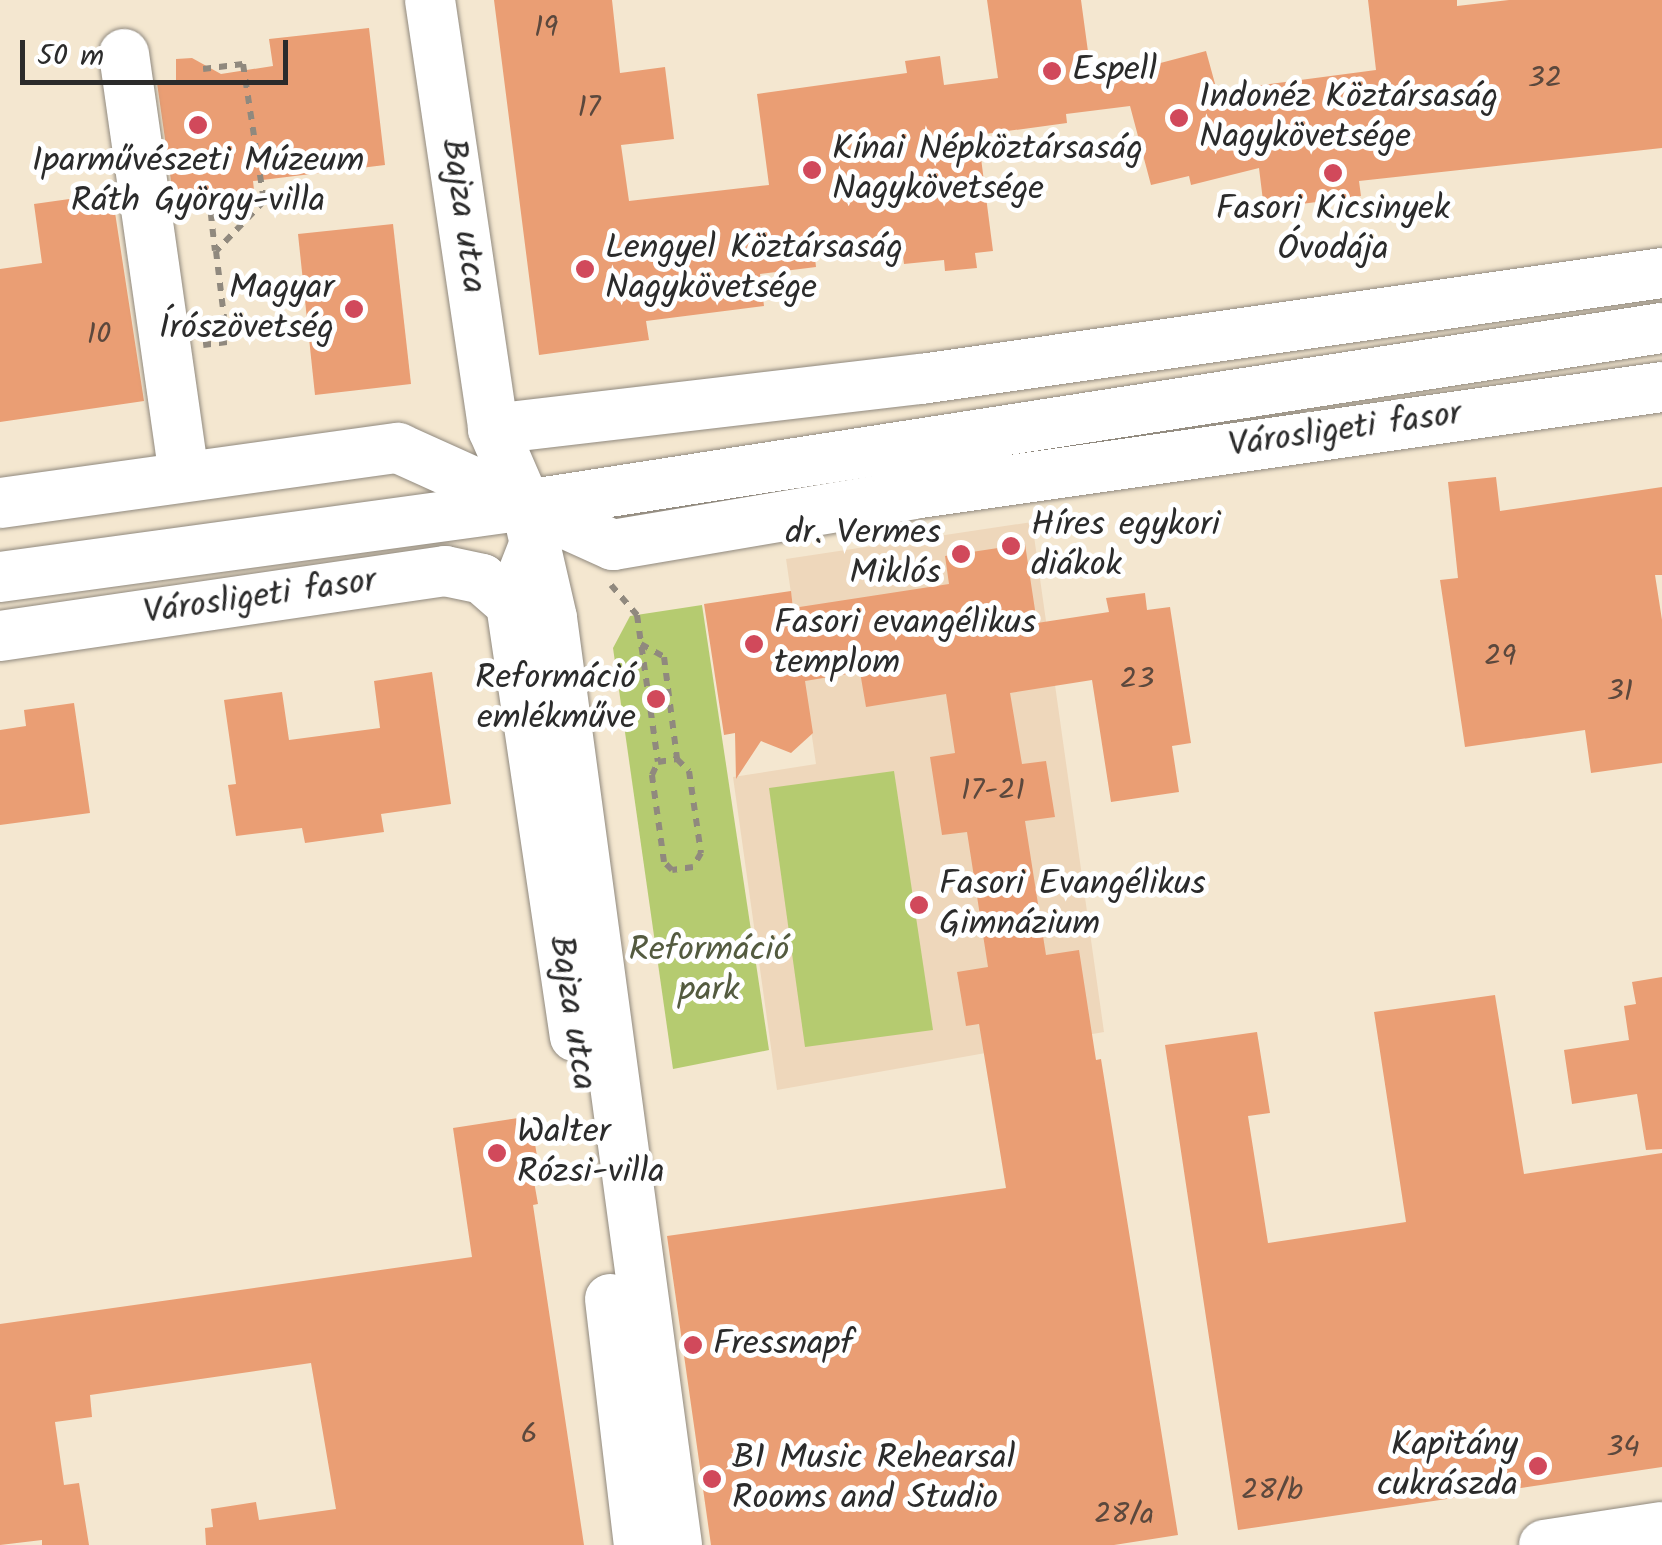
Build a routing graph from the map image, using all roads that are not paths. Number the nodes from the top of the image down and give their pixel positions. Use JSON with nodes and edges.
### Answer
{"nodes":[{"id":1,"x":430,"y":0,"type":"edge"},
{"id":2,"x":124,"y":54,"type":"dead end"},
{"id":3,"x":1662,"y":273,"type":"edge"},
{"id":4,"x":1662,"y":328,"type":"edge"},
{"id":5,"x":1156,"y":344,"type":"junction"},
{"id":6,"x":921,"y":379,"type":"junction"},
{"id":7,"x":1662,"y":387,"type":"edge"},
{"id":8,"x":1165,"y":406,"type":"junction"},
{"id":9,"x":1021,"y":428,"type":"junction"},
{"id":10,"x":493,"y":429,"type":"junction"},
{"id":11,"x":930,"y":442,"type":"junction"},
{"id":12,"x":184,"y":476,"type":"junction"},
{"id":13,"x":1027,"y":477,"type":"junction"},
{"id":14,"x":84,"y":491,"type":"junction"},
{"id":15,"x":0,"y":503,"type":"edge"},
{"id":16,"x":530,"y":525,"type":"junction"},
{"id":17,"x":95,"y":564,"type":"junction"},
{"id":18,"x":0,"y":577,"type":"edge"},
{"id":19,"x":511,"y":604,"type":"junction"},
{"id":20,"x":0,"y":636,"type":"edge"},
{"id":21,"x":576,"y":923,"type":"junction"},
{"id":22,"x":617,"y":1216,"type":"junction"},
{"id":23,"x":1662,"y":1527,"type":"edge"},
{"id":24,"x":639,"y":1545,"type":"edge"},
{"id":25,"x":677,"y":1545,"type":"edge"},
{"id":26,"x":1544,"y":1545,"type":"edge"}],
"edges":[{"from":1,"to":10,"type":"street","name":"Bajza utca"},
{"from":2,"to":12,"type":"street"},
{"from":3,"to":5,"type":"street"},
{"from":4,"to":8,"type":"street","name":"Városligeti fasor"},
{"from":5,"to":6,"type":"street"},
{"from":5,"to":8,"type":"street"},
{"from":6,"to":10,"type":"street"},
{"from":6,"to":11,"type":"street"},
{"from":7,"to":13,"type":"street","name":"Városligeti fasor"},
{"from":8,"to":9,"type":"street","name":"Városligeti fasor"},
{"from":9,"to":11,"type":"street","name":"Városligeti fasor"},
{"from":9,"to":13,"type":"street"},
{"from":10,"to":16,"type":"street","name":"Bajza utca"},
{"from":11,"to":16,"type":"street","name":"Városligeti fasor"},
{"from":12,"to":14,"type":"street","name":"Városligeti fasor"},
{"from":12,"to":16,"type":"street","name":"Városligeti fasor"},
{"from":13,"to":16,"type":"street","name":"Városligeti fasor"},
{"from":14,"to":15,"type":"street","name":"Városligeti fasor"},
{"from":14,"to":17,"type":"street"},
{"from":16,"to":17,"type":"street","name":"Városligeti fasor"},
{"from":16,"to":19,"type":"street","name":"Bajza utca"},
{"from":16,"to":21,"type":"street","name":"Bajza utca"},
{"from":17,"to":18,"type":"street","name":"Városligeti fasor"},
{"from":19,"to":20,"type":"street","name":"Városligeti fasor"},
{"from":19,"to":21,"type":"street","name":"Bajza utca"},
{"from":21,"to":22,"type":"street","name":"Bajza utca"},
{"from":22,"to":24,"type":"street","name":"Bajza utca"},
{"from":22,"to":25,"type":"street","name":"Bajza utca"},
{"from":23,"to":26,"type":"street"}]}
